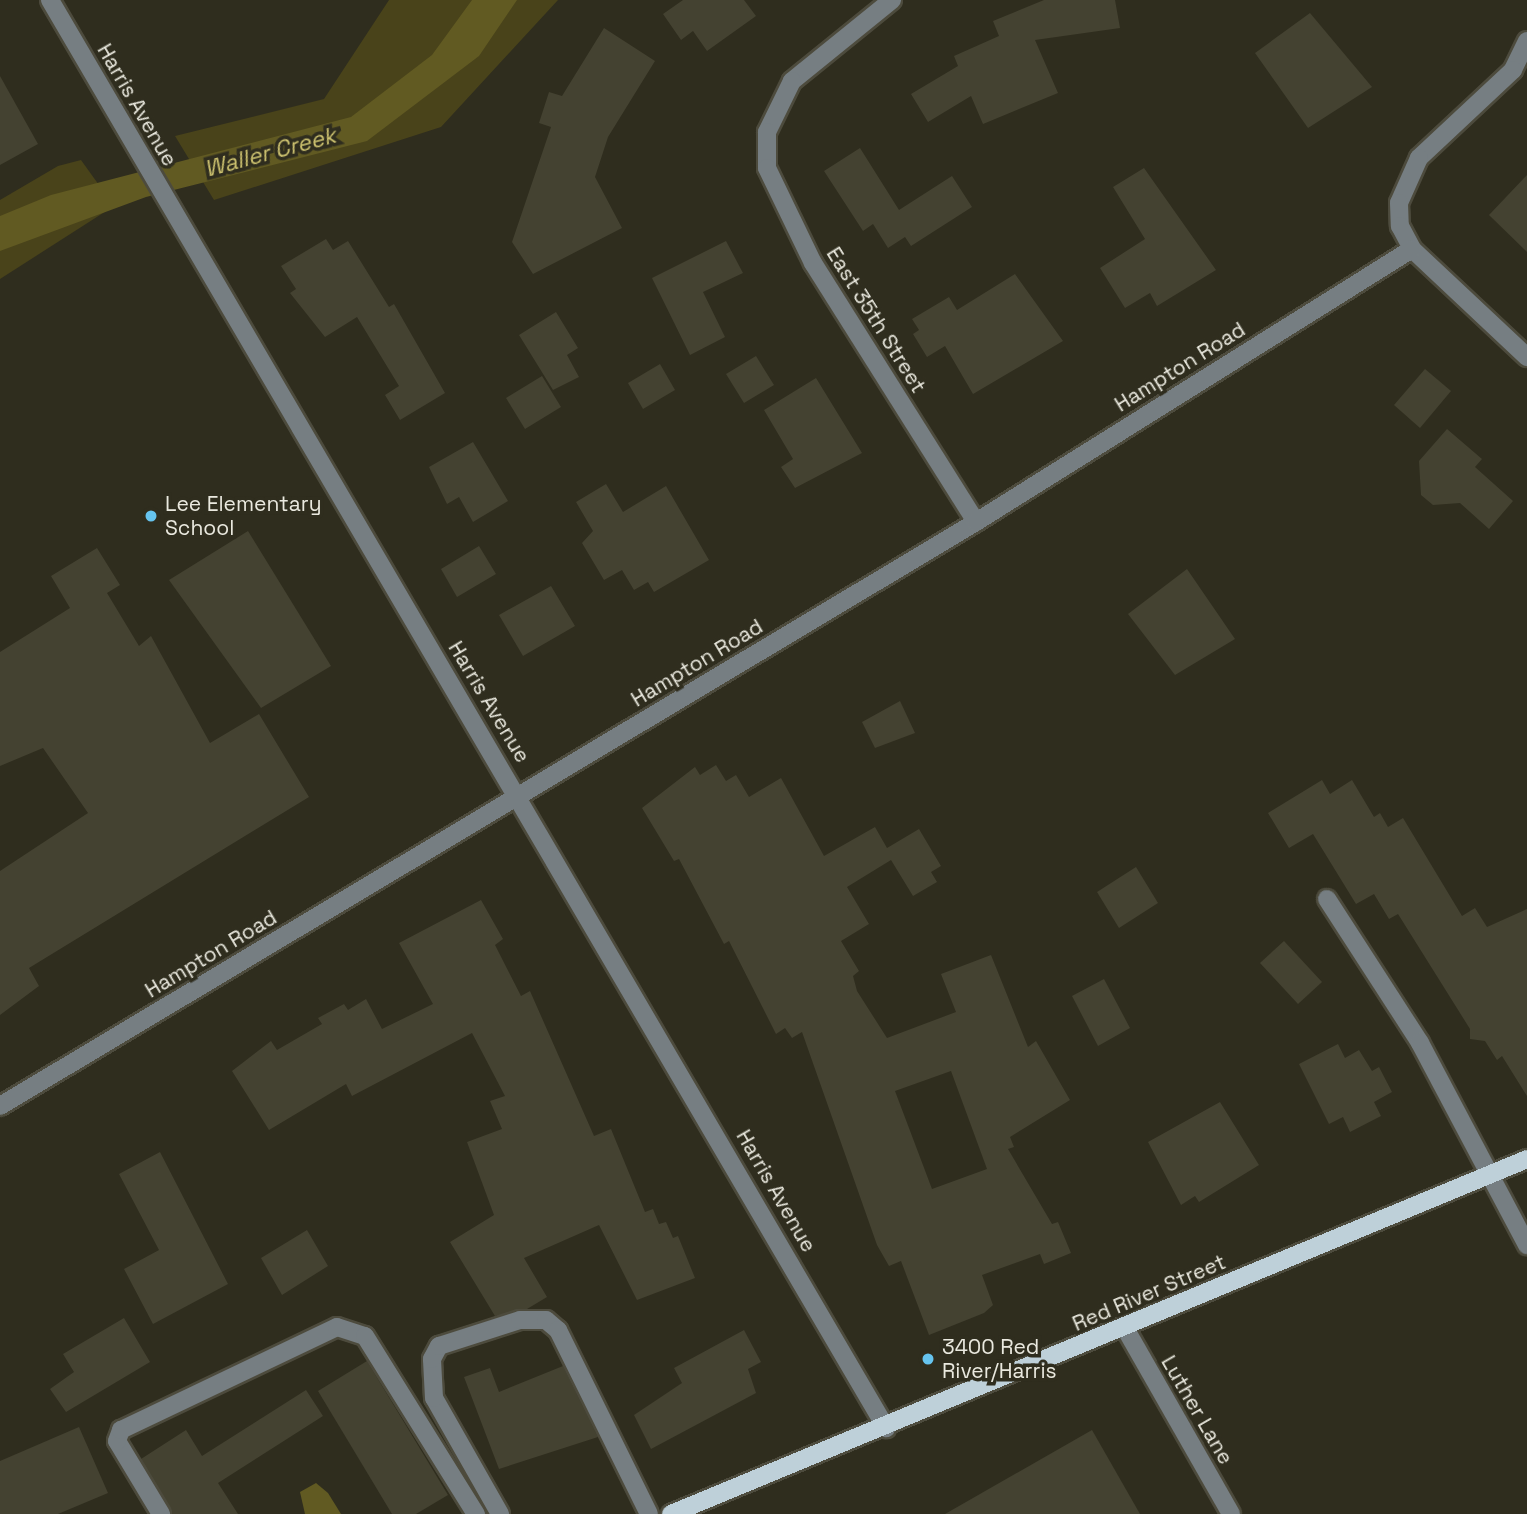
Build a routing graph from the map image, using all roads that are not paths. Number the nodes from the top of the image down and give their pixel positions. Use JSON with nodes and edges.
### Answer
{"nodes":[{"id":1,"x":50,"y":0,"type":"edge"},
{"id":2,"x":892,"y":0,"type":"edge"},
{"id":3,"x":1527,"y":41,"type":"edge"},
{"id":4,"x":1412,"y":249,"type":"junction"},
{"id":5,"x":1527,"y":357,"type":"edge"},
{"id":6,"x":976,"y":522,"type":"junction"},
{"id":7,"x":520,"y":798,"type":"junction"},
{"id":8,"x":1327,"y":899,"type":"dead end"},
{"id":9,"x":0,"y":1106,"type":"edge"},
{"id":10,"x":1527,"y":1159,"type":"edge"},
{"id":11,"x":1487,"y":1174,"type":"junction"},
{"id":12,"x":1527,"y":1244,"type":"edge"},
{"id":13,"x":1125,"y":1328,"type":"junction"},
{"id":14,"x":886,"y":1428,"type":"junction"},
{"id":15,"x":161,"y":1514,"type":"edge"},
{"id":16,"x":476,"y":1514,"type":"edge"},
{"id":17,"x":500,"y":1514,"type":"edge"},
{"id":18,"x":649,"y":1514,"type":"edge"},
{"id":19,"x":671,"y":1514,"type":"edge"},
{"id":20,"x":1231,"y":1514,"type":"edge"}],
"edges":[{"from":1,"to":7,"type":"street","name":"Harris Avenue"},
{"from":2,"to":6,"type":"street","name":"East 35th Street"},
{"from":3,"to":4,"type":"street"},
{"from":4,"to":5,"type":"street"},
{"from":4,"to":6,"type":"street","name":"Hampton Road"},
{"from":6,"to":7,"type":"street","name":"Hampton Road"},
{"from":7,"to":9,"type":"street","name":"Hampton Road"},
{"from":7,"to":14,"type":"street","name":"Harris Avenue"},
{"from":8,"to":11,"type":"street"},
{"from":10,"to":11,"type":"main road","name":"Red River Street"},
{"from":11,"to":12,"type":"street"},
{"from":11,"to":13,"type":"main road","name":"Red River Street"},
{"from":13,"to":14,"type":"main road","name":"Red River Street"},
{"from":13,"to":20,"type":"street","name":"Luther Lane"},
{"from":14,"to":19,"type":"main road","name":"Red River Street"},
{"from":15,"to":16,"type":"street"},
{"from":17,"to":18,"type":"street"}]}
